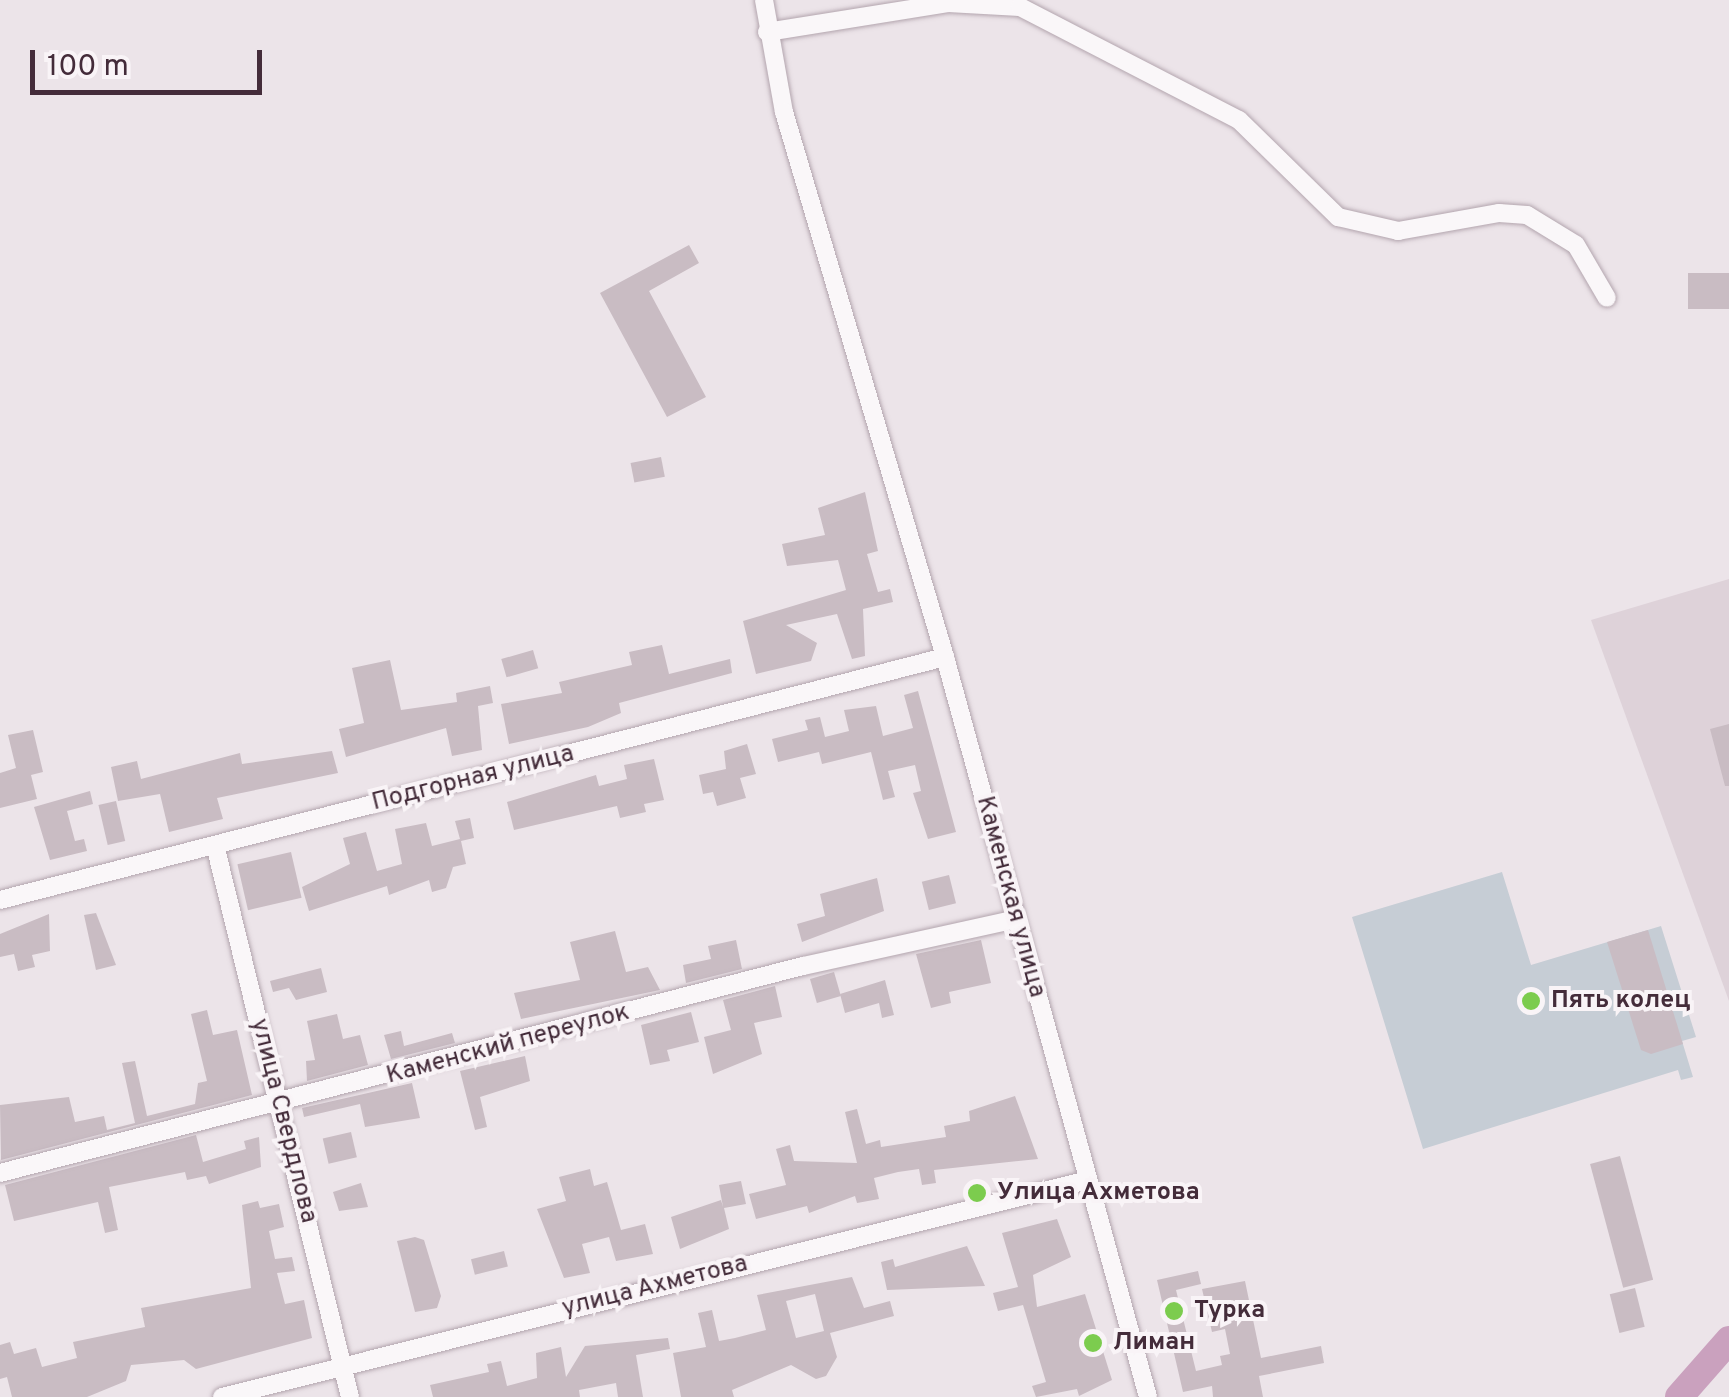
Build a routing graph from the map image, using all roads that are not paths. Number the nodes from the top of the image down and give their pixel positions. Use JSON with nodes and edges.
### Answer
{"nodes":[{"id":1,"x":764,"y":0,"type":"edge"},
{"id":2,"x":767,"y":32,"type":"junction"},
{"id":3,"x":1607,"y":298,"type":"dead end"},
{"id":4,"x":945,"y":658,"type":"junction"},
{"id":5,"x":216,"y":845,"type":"junction"},
{"id":6,"x":0,"y":900,"type":"edge"},
{"id":7,"x":1016,"y":919,"type":"junction"},
{"id":8,"x":280,"y":1104,"type":"junction"},
{"id":9,"x":0,"y":1173,"type":"edge"},
{"id":10,"x":1088,"y":1180,"type":"junction"},
{"id":11,"x":341,"y":1367,"type":"junction"},
{"id":12,"x":222,"y":1397,"type":"edge"},
{"id":13,"x":350,"y":1397,"type":"edge"},
{"id":14,"x":1148,"y":1397,"type":"edge"}],
"edges":[{"from":1,"to":2,"type":"street","name":"Каменская улица"},
{"from":2,"to":3,"type":"street"},
{"from":2,"to":4,"type":"street","name":"Каменская улица"},
{"from":4,"to":5,"type":"street","name":"Подгорная улица"},
{"from":4,"to":7,"type":"street","name":"Каменская улица"},
{"from":5,"to":6,"type":"street","name":"Подгорная улица"},
{"from":5,"to":8,"type":"street","name":"улица Свердлова"},
{"from":7,"to":8,"type":"street","name":"Каменский переулок"},
{"from":7,"to":10,"type":"street","name":"Каменская улица"},
{"from":8,"to":9,"type":"street","name":"Каменский переулок"},
{"from":8,"to":11,"type":"street","name":"улица Свердлова"},
{"from":10,"to":11,"type":"street","name":"улица Ахметова"},
{"from":10,"to":14,"type":"street","name":"Каменская улица"},
{"from":11,"to":12,"type":"street","name":"улица Ахметова"},
{"from":11,"to":13,"type":"street","name":"улица Свердлова"}]}
